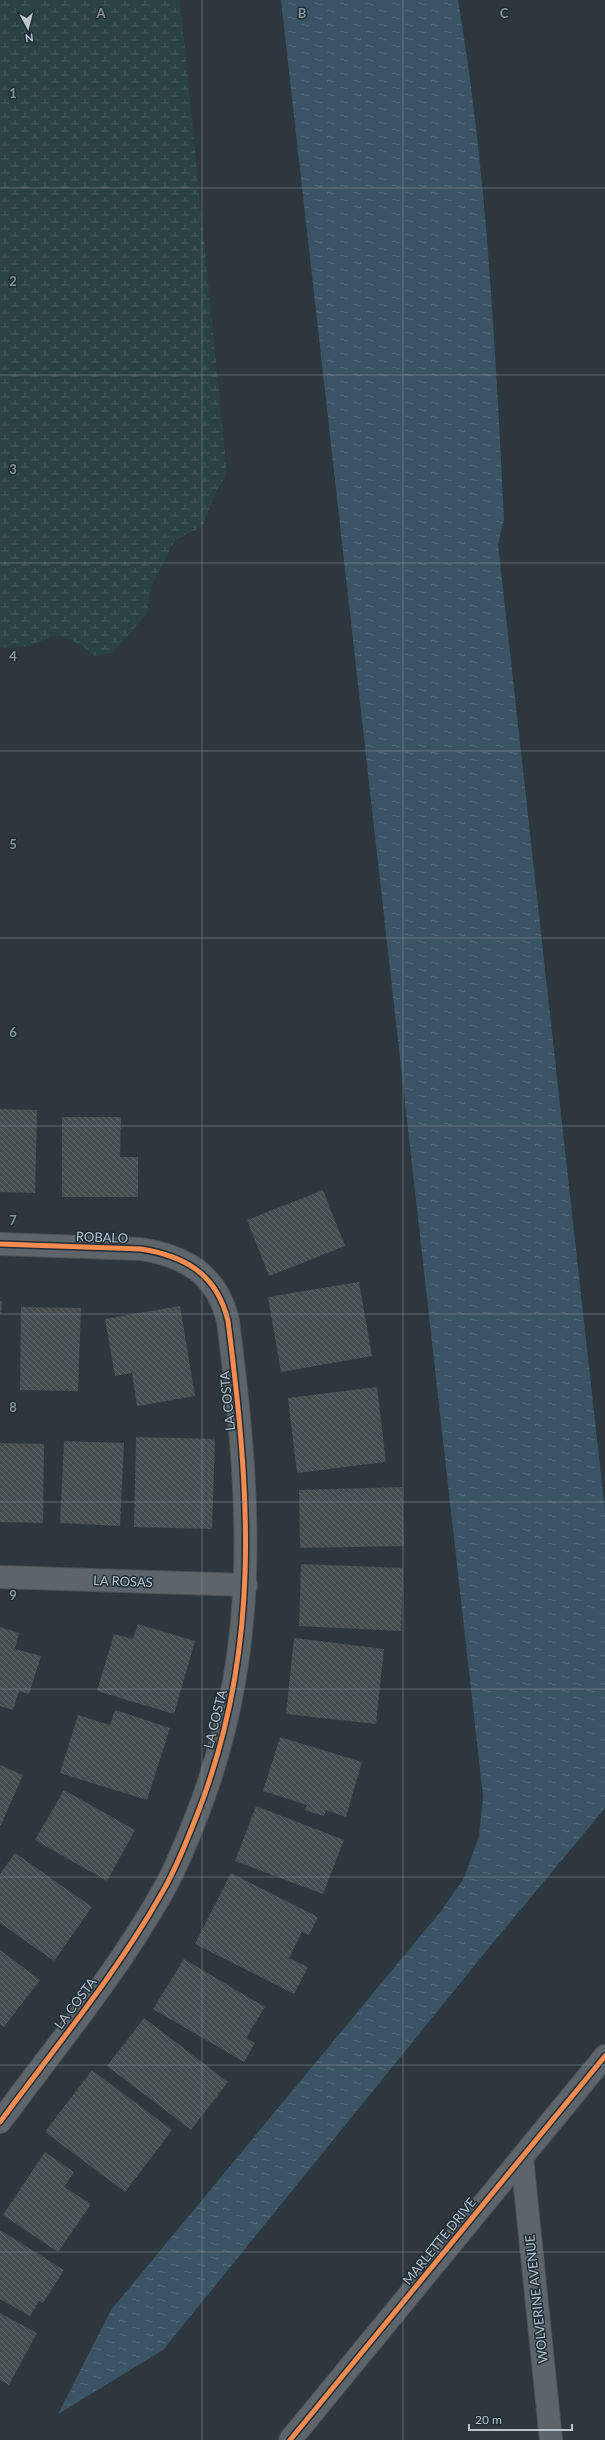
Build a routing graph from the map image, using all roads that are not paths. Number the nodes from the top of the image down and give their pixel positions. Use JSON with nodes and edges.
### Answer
{"nodes":[{"id":1,"x":0,"y":1244,"type":"edge"},
{"id":2,"x":198,"y":1270,"type":"joint"},
{"id":3,"x":0,"y":1577,"type":"edge"},
{"id":4,"x":246,"y":1585,"type":"junction"},
{"id":5,"x":605,"y":2056,"type":"edge"},
{"id":6,"x":0,"y":2122,"type":"edge"},
{"id":7,"x":522,"y":2158,"type":"junction"},
{"id":8,"x":290,"y":2440,"type":"edge"},
{"id":9,"x":551,"y":2440,"type":"edge"}],
"edges":[{"from":1,"to":2,"type":"street","name":"ROBALO"},
{"from":2,"to":4,"type":"street","name":"LA COSTA"},
{"from":3,"to":4,"type":"street","name":"LA ROSAS"},
{"from":4,"to":6,"type":"street","name":"LA COSTA"},
{"from":5,"to":7,"type":"street","name":"MARLETTE DRIVE"},
{"from":7,"to":8,"type":"street","name":"MARLETTE DRIVE"},
{"from":7,"to":9,"type":"street","name":"WOLVERINE AVENUE"}]}
